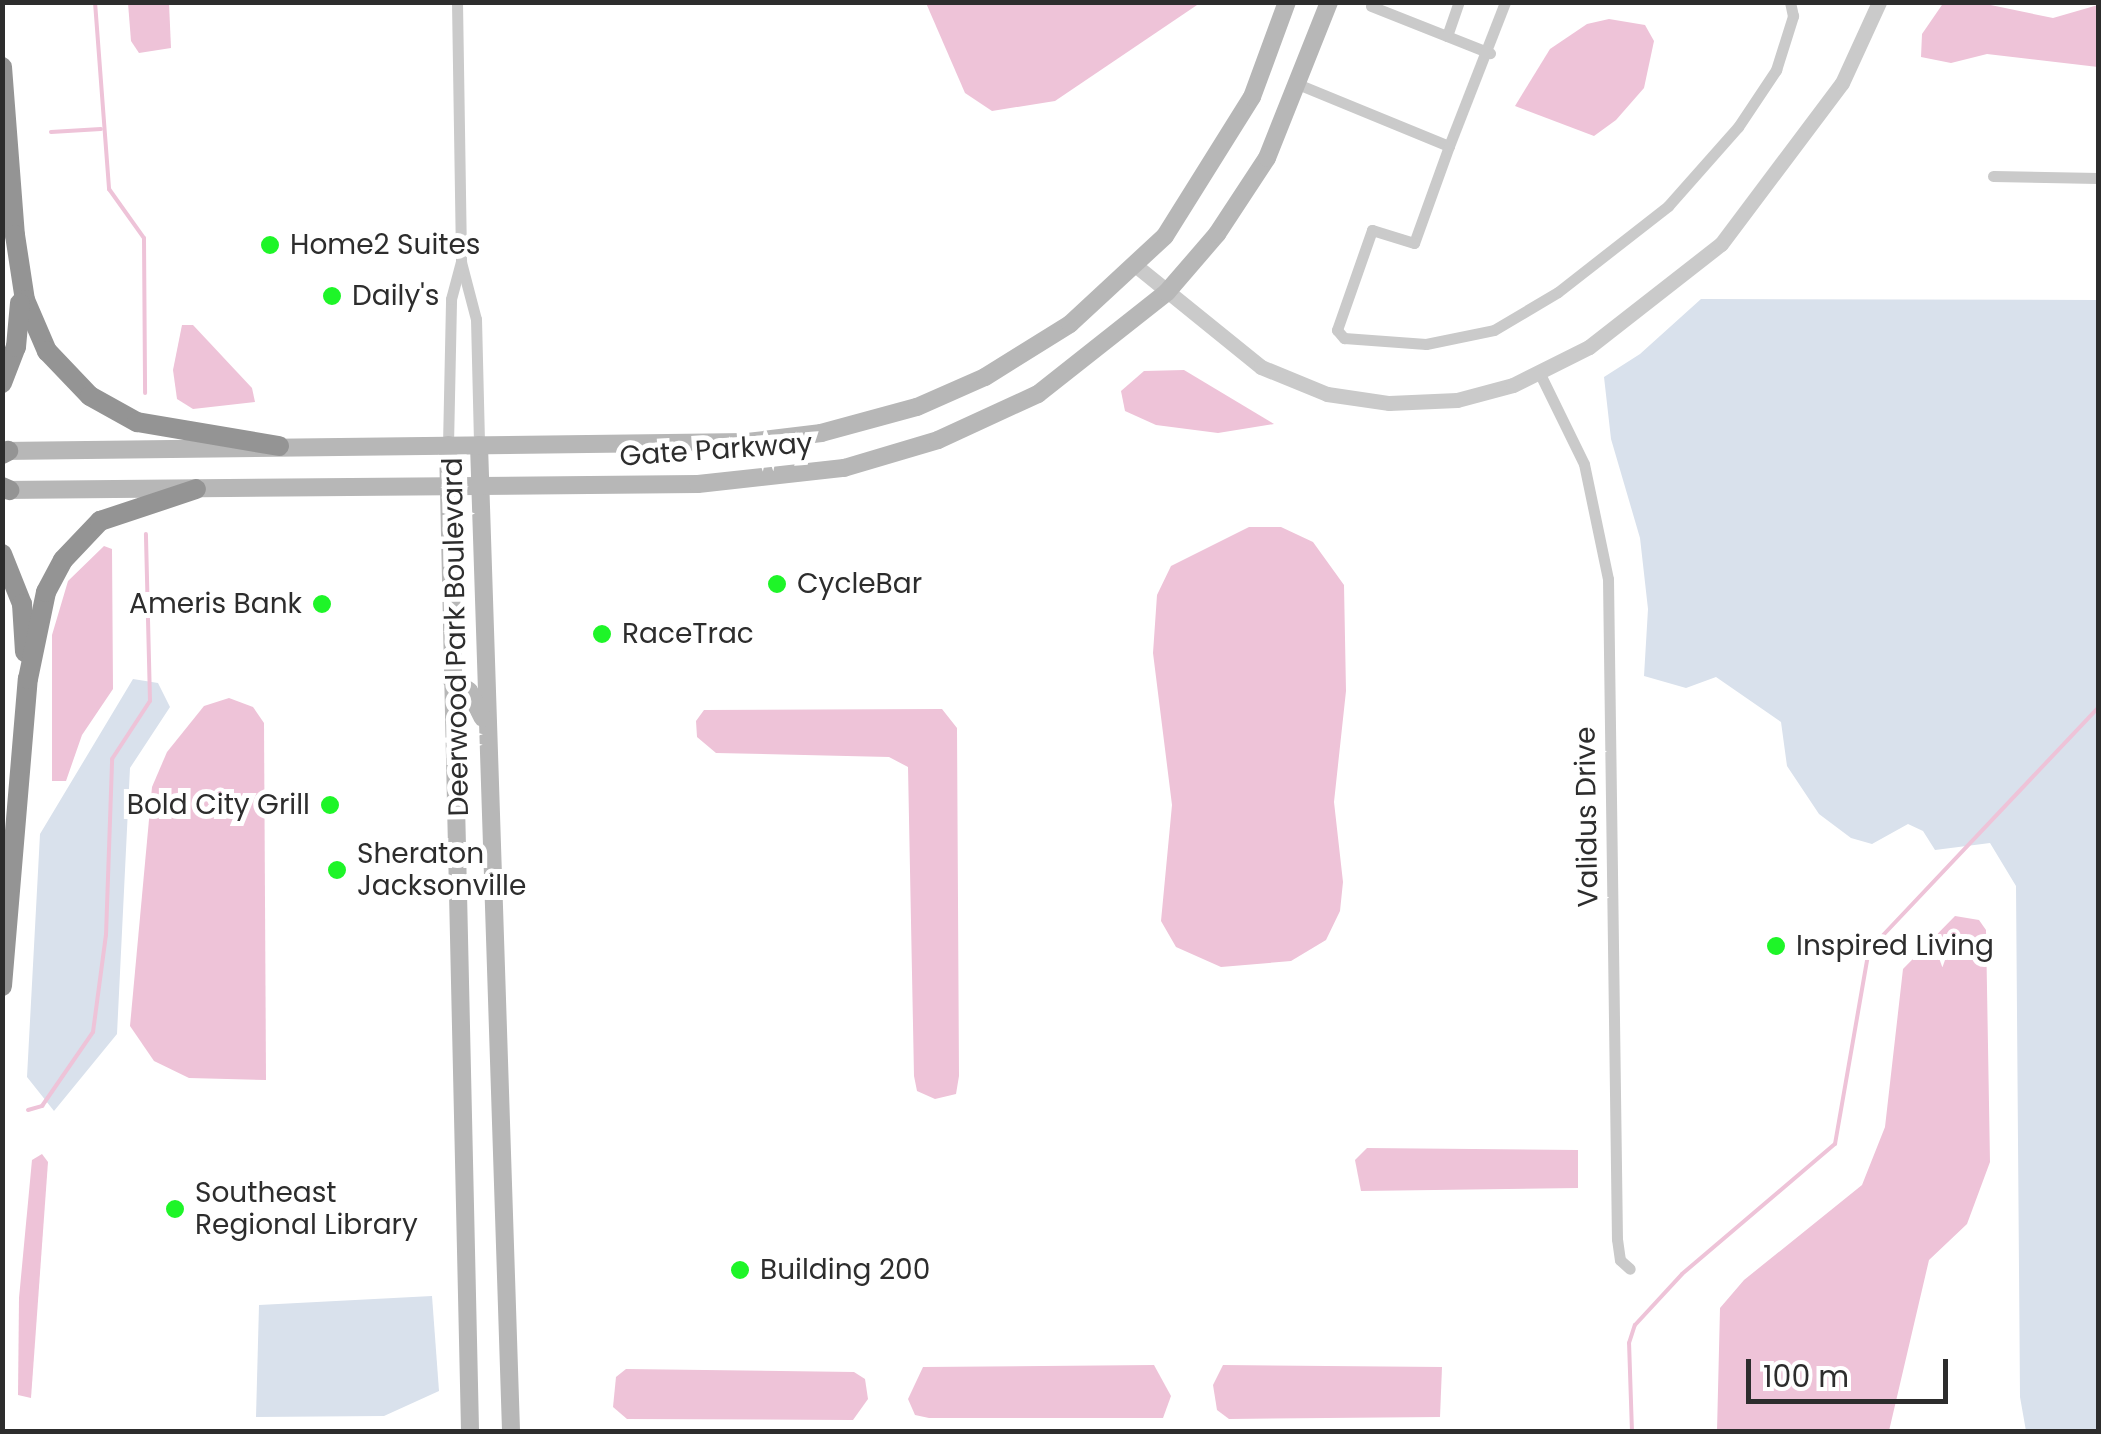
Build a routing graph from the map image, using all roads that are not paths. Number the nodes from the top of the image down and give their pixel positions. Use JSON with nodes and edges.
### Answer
{"nodes":[{"id":1,"x":457,"y":2,"type":"edge"},
{"id":2,"x":1287,"y":2,"type":"edge"},
{"id":3,"x":1330,"y":2,"type":"edge"},
{"id":4,"x":1459,"y":2,"type":"edge"},
{"id":5,"x":1505,"y":2,"type":"edge"},
{"id":6,"x":1790,"y":2,"type":"edge"},
{"id":7,"x":1880,"y":2,"type":"edge"},
{"id":8,"x":1371,"y":6,"type":"dead end"},
{"id":9,"x":1447,"y":36,"type":"junction"},
{"id":10,"x":1490,"y":53,"type":"junction"},
{"id":11,"x":2,"y":67,"type":"edge"},
{"id":12,"x":1300,"y":85,"type":"junction"},
{"id":13,"x":1449,"y":146,"type":"junction"},
{"id":14,"x":1993,"y":176,"type":"dead end"},
{"id":15,"x":2098,"y":178,"type":"edge"},
{"id":16,"x":15,"y":235,"type":"junction"},
{"id":17,"x":461,"y":262,"type":"junction"},
{"id":18,"x":1135,"y":265,"type":"junction"},
{"id":19,"x":1167,"y":292,"type":"junction"},
{"id":20,"x":1539,"y":372,"type":"junction"},
{"id":21,"x":2,"y":383,"type":"edge"},
{"id":22,"x":448,"y":445,"type":"junction"},
{"id":23,"x":479,"y":445,"type":"junction"},
{"id":24,"x":279,"y":446,"type":"junction"},
{"id":25,"x":4,"y":452,"type":"edge"},
{"id":26,"x":446,"y":488,"type":"junction"},
{"id":27,"x":480,"y":488,"type":"junction"},
{"id":28,"x":5,"y":489,"type":"edge"},
{"id":29,"x":196,"y":489,"type":"junction"},
{"id":30,"x":2,"y":554,"type":"edge"},
{"id":31,"x":450,"y":678,"type":"junction"},
{"id":32,"x":28,"y":679,"type":"junction"},
{"id":33,"x":486,"y":723,"type":"junction"},
{"id":34,"x":2,"y":986,"type":"edge"},
{"id":35,"x":1630,"y":1270,"type":"dead end"},
{"id":36,"x":470,"y":1432,"type":"edge"},
{"id":37,"x":511,"y":1432,"type":"edge"}],
"edges":[{"from":1,"to":17,"type":"street","name":"Deerwood Park Boulevard"},
{"from":2,"to":18,"type":"main road","name":"Gate Parkway"},
{"from":3,"to":12,"type":"main road","name":"Gate Parkway"},
{"from":4,"to":9,"type":"street"},
{"from":5,"to":10,"type":"street"},
{"from":6,"to":13,"type":"street"},
{"from":7,"to":20,"type":"street"},
{"from":8,"to":9,"type":"street"},
{"from":9,"to":10,"type":"street"},
{"from":10,"to":13,"type":"street"},
{"from":11,"to":16,"type":"highway"},
{"from":12,"to":13,"type":"street"},
{"from":12,"to":19,"type":"main road","name":"Gate Parkway"},
{"from":14,"to":15,"type":"street"},
{"from":16,"to":21,"type":"highway"},
{"from":16,"to":24,"type":"highway"},
{"from":17,"to":22,"type":"street","name":"Deerwood Park Boulevard"},
{"from":17,"to":23,"type":"street","name":"Deerwood Park Boulevard"},
{"from":18,"to":19,"type":"street"},
{"from":18,"to":23,"type":"main road","name":"Gate Parkway"},
{"from":19,"to":20,"type":"street"},
{"from":19,"to":27,"type":"main road","name":"Gate Parkway"},
{"from":20,"to":35,"type":"street","name":"Validus Drive"},
{"from":22,"to":23,"type":"main road","name":"Gate Parkway"},
{"from":22,"to":24,"type":"main road","name":"Gate Parkway"},
{"from":22,"to":26,"type":"main road","name":"Deerwood Park Boulevard"},
{"from":23,"to":27,"type":"main road","name":"Deerwood Park Boulevard"},
{"from":24,"to":25,"type":"main road","name":"Gate Parkway"},
{"from":26,"to":27,"type":"main road","name":"Gate Parkway"},
{"from":26,"to":29,"type":"main road","name":"Gate Parkway"},
{"from":26,"to":31,"type":"main road","name":"Deerwood Park Boulevard"},
{"from":27,"to":33,"type":"main road","name":"Deerwood Park Boulevard"},
{"from":28,"to":29,"type":"main road","name":"Gate Parkway"},
{"from":29,"to":32,"type":"highway"},
{"from":30,"to":32,"type":"highway"},
{"from":31,"to":33,"type":"main road"},
{"from":31,"to":36,"type":"main road","name":"Deerwood Park Boulevard"},
{"from":32,"to":34,"type":"highway"},
{"from":33,"to":37,"type":"main road","name":"Deerwood Park Boulevard"}]}
